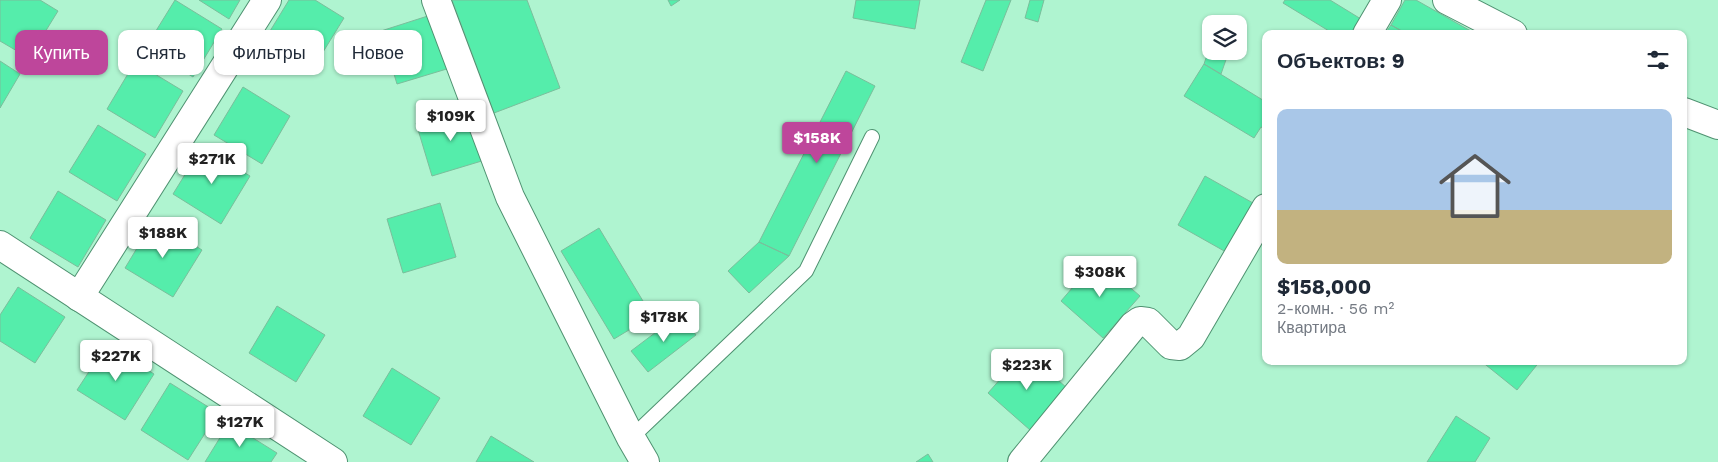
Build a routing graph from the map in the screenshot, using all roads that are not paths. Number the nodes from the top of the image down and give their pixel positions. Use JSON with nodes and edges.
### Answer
{"nodes":[{"id":1,"x":268,"y":0,"type":"edge"},
{"id":2,"x":436,"y":0,"type":"edge"},
{"id":3,"x":1387,"y":0,"type":"edge"},
{"id":4,"x":1447,"y":0,"type":"edge"},
{"id":5,"x":1370,"y":30,"type":"edge"},
{"id":6,"x":1506,"y":30,"type":"edge"},
{"id":7,"x":1687,"y":113,"type":"edge"},
{"id":8,"x":1718,"y":125,"type":"edge"},
{"id":9,"x":872,"y":137,"type":"dead end"},
{"id":10,"x":1262,"y":215,"type":"edge"},
{"id":11,"x":0,"y":246,"type":"edge"},
{"id":12,"x":79,"y":297,"type":"junction"},
{"id":13,"x":631,"y":438,"type":"junction"},
{"id":14,"x":333,"y":462,"type":"edge"},
{"id":15,"x":645,"y":462,"type":"edge"},
{"id":16,"x":1022,"y":462,"type":"edge"}],
"edges":[{"from":1,"to":12,"type":"street"},
{"from":2,"to":13,"type":"street"},
{"from":3,"to":5,"type":"street"},
{"from":4,"to":6,"type":"street"},
{"from":7,"to":8,"type":"street"},
{"from":9,"to":13,"type":"lane"},
{"from":10,"to":16,"type":"street"},
{"from":11,"to":12,"type":"street"},
{"from":12,"to":14,"type":"street"},
{"from":13,"to":15,"type":"street"}]}
